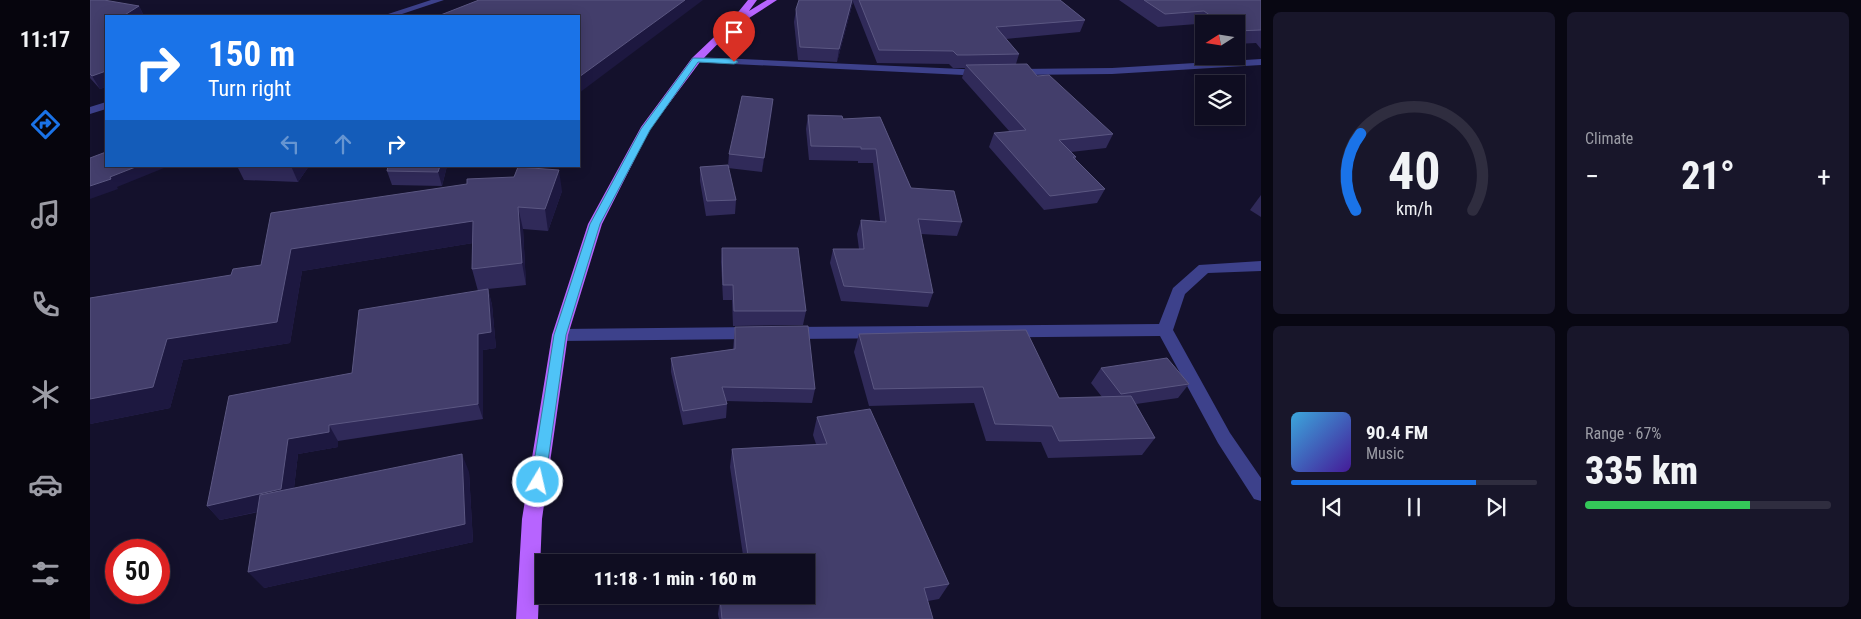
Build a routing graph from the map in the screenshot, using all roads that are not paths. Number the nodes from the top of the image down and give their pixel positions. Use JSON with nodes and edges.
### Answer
{"nodes":[{"id":1,"x":440,"y":0,"type":"edge"},
{"id":2,"x":753,"y":0,"type":"edge"},
{"id":3,"x":773,"y":0,"type":"edge"},
{"id":4,"x":390,"y":15,"type":"edge"},
{"id":5,"x":733,"y":24,"type":"junction"},
{"id":6,"x":696,"y":60,"type":"junction"},
{"id":7,"x":1261,"y":62,"type":"edge"},
{"id":8,"x":105,"y":105,"type":"edge"},
{"id":9,"x":90,"y":110,"type":"edge"},
{"id":10,"x":1261,"y":266,"type":"edge"},
{"id":11,"x":1165,"y":330,"type":"junction"},
{"id":12,"x":560,"y":335,"type":"junction"},
{"id":13,"x":1261,"y":493,"type":"edge"},
{"id":14,"x":527,"y":619,"type":"edge"}],
"edges":[{"from":1,"to":4,"type":"street"},
{"from":2,"to":5,"type":"main road"},
{"from":3,"to":5,"type":"main road"},
{"from":5,"to":6,"type":"main road"},
{"from":6,"to":7,"type":"street"},
{"from":6,"to":12,"type":"main road"},
{"from":8,"to":9,"type":"street"},
{"from":10,"to":11,"type":"street"},
{"from":11,"to":12,"type":"street"},
{"from":11,"to":13,"type":"street"},
{"from":12,"to":14,"type":"main road"}]}
